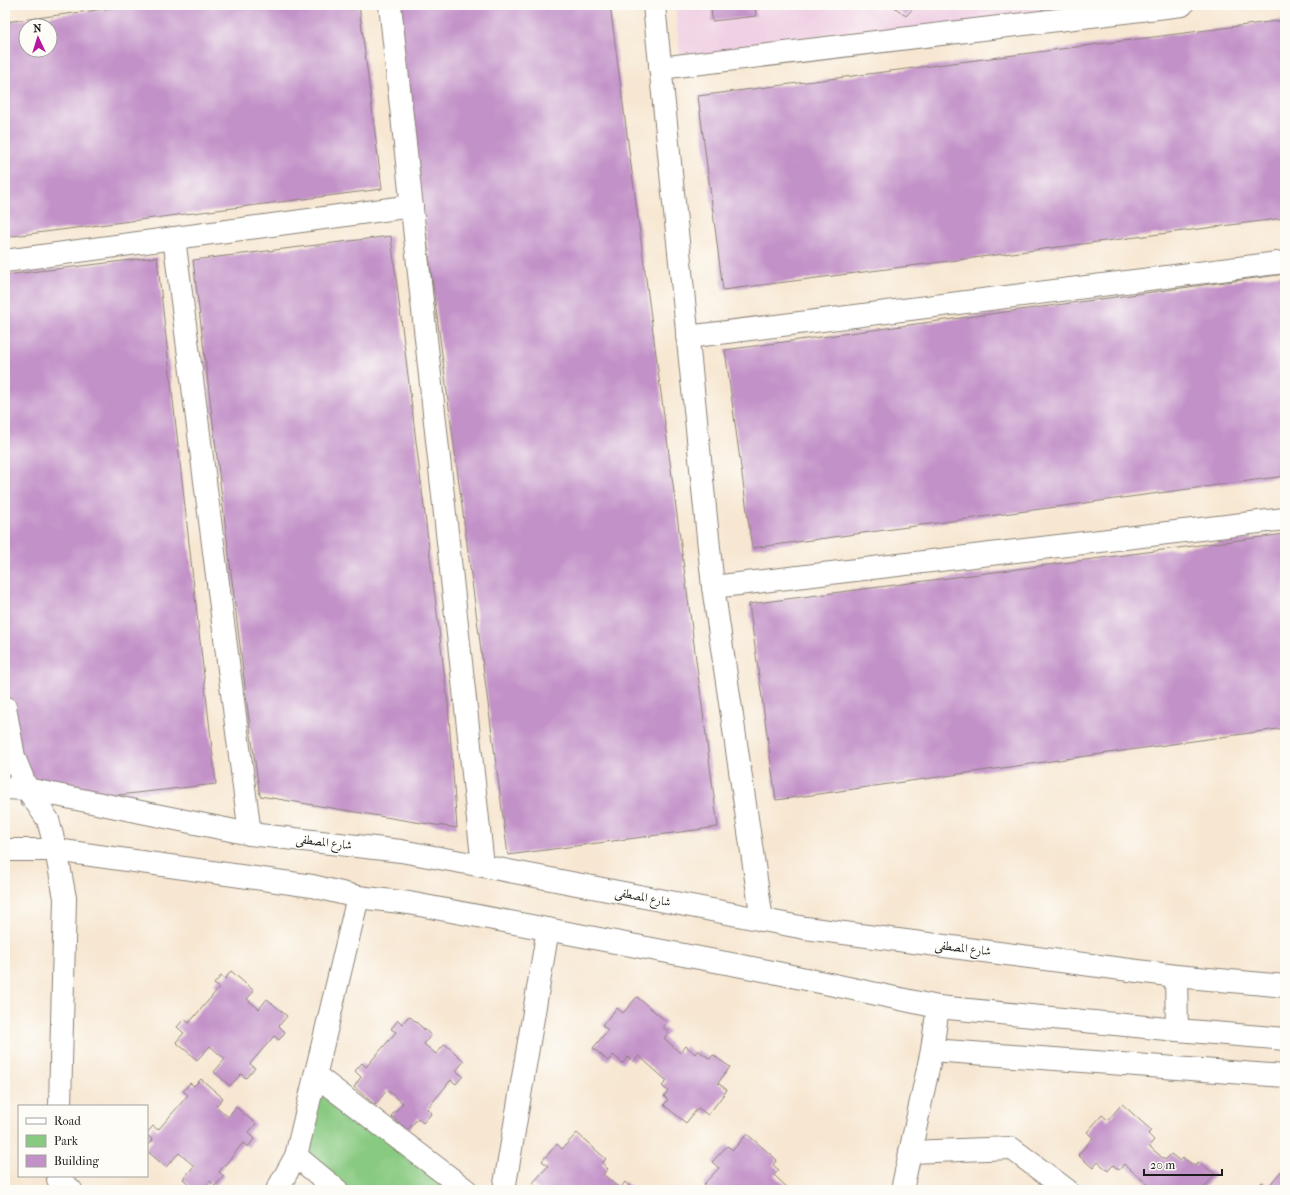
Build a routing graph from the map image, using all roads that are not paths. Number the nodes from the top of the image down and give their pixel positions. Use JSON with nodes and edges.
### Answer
{"nodes":[{"id":1,"x":390,"y":5,"type":"edge"},
{"id":2,"x":654,"y":5,"type":"edge"},
{"id":3,"x":1182,"y":5,"type":"edge"},
{"id":4,"x":660,"y":68,"type":"junction"},
{"id":5,"x":412,"y":206,"type":"junction"},
{"id":6,"x":174,"y":238,"type":"junction"},
{"id":7,"x":5,"y":261,"type":"edge"},
{"id":8,"x":1285,"y":262,"type":"edge"},
{"id":9,"x":687,"y":337,"type":"junction"},
{"id":10,"x":1285,"y":519,"type":"edge"},
{"id":11,"x":712,"y":587,"type":"junction"},
{"id":12,"x":5,"y":707,"type":"edge"},
{"id":13,"x":5,"y":788,"type":"edge"},
{"id":14,"x":27,"y":789,"type":"junction"},
{"id":15,"x":250,"y":834,"type":"junction"},
{"id":16,"x":5,"y":850,"type":"edge"},
{"id":17,"x":56,"y":850,"type":"junction"},
{"id":18,"x":483,"y":866,"type":"junction"},
{"id":19,"x":358,"y":897,"type":"junction"},
{"id":20,"x":762,"y":920,"type":"junction"},
{"id":21,"x":548,"y":929,"type":"junction"},
{"id":22,"x":1176,"y":976,"type":"junction"},
{"id":23,"x":1285,"y":986,"type":"edge"},
{"id":24,"x":938,"y":1007,"type":"junction"},
{"id":25,"x":1177,"y":1030,"type":"junction"},
{"id":26,"x":1285,"y":1039,"type":"edge"},
{"id":27,"x":932,"y":1050,"type":"junction"},
{"id":28,"x":315,"y":1075,"type":"junction"},
{"id":29,"x":1285,"y":1076,"type":"edge"},
{"id":30,"x":60,"y":1105,"type":"edge"},
{"id":31,"x":910,"y":1152,"type":"junction"},
{"id":32,"x":296,"y":1156,"type":"junction"},
{"id":33,"x":277,"y":1190,"type":"edge"},
{"id":34,"x":337,"y":1190,"type":"edge"},
{"id":35,"x":466,"y":1190,"type":"edge"},
{"id":36,"x":504,"y":1190,"type":"edge"},
{"id":37,"x":902,"y":1190,"type":"edge"},
{"id":38,"x":1067,"y":1190,"type":"edge"}],
"edges":[{"from":1,"to":5,"type":"street"},
{"from":2,"to":4,"type":"street"},
{"from":3,"to":4,"type":"street"},
{"from":4,"to":9,"type":"street"},
{"from":5,"to":6,"type":"street"},
{"from":5,"to":18,"type":"street"},
{"from":6,"to":7,"type":"street"},
{"from":6,"to":15,"type":"street"},
{"from":8,"to":9,"type":"street"},
{"from":9,"to":11,"type":"street"},
{"from":10,"to":11,"type":"street"},
{"from":11,"to":20,"type":"street"},
{"from":12,"to":14,"type":"street"},
{"from":13,"to":14,"type":"street","name":"شارع المصطفى"},
{"from":14,"to":15,"type":"street","name":"شارع المصطفى"},
{"from":14,"to":17,"type":"street"},
{"from":15,"to":18,"type":"street","name":"شارع المصطفى"},
{"from":16,"to":17,"type":"street"},
{"from":17,"to":19,"type":"street"},
{"from":17,"to":30,"type":"street"},
{"from":18,"to":20,"type":"street","name":"شارع المصطفى"},
{"from":19,"to":21,"type":"street"},
{"from":19,"to":28,"type":"street"},
{"from":20,"to":22,"type":"street","name":"شارع المصطفى"},
{"from":21,"to":24,"type":"street"},
{"from":21,"to":36,"type":"street"},
{"from":22,"to":23,"type":"street","name":"شارع المصطفى"},
{"from":22,"to":25,"type":"street"},
{"from":24,"to":25,"type":"street"},
{"from":24,"to":27,"type":"street"},
{"from":25,"to":26,"type":"street"},
{"from":27,"to":29,"type":"street"},
{"from":27,"to":31,"type":"street"},
{"from":28,"to":32,"type":"street"},
{"from":28,"to":35,"type":"street"},
{"from":31,"to":37,"type":"street"},
{"from":31,"to":38,"type":"street"},
{"from":32,"to":33,"type":"street"},
{"from":32,"to":34,"type":"street"}]}
